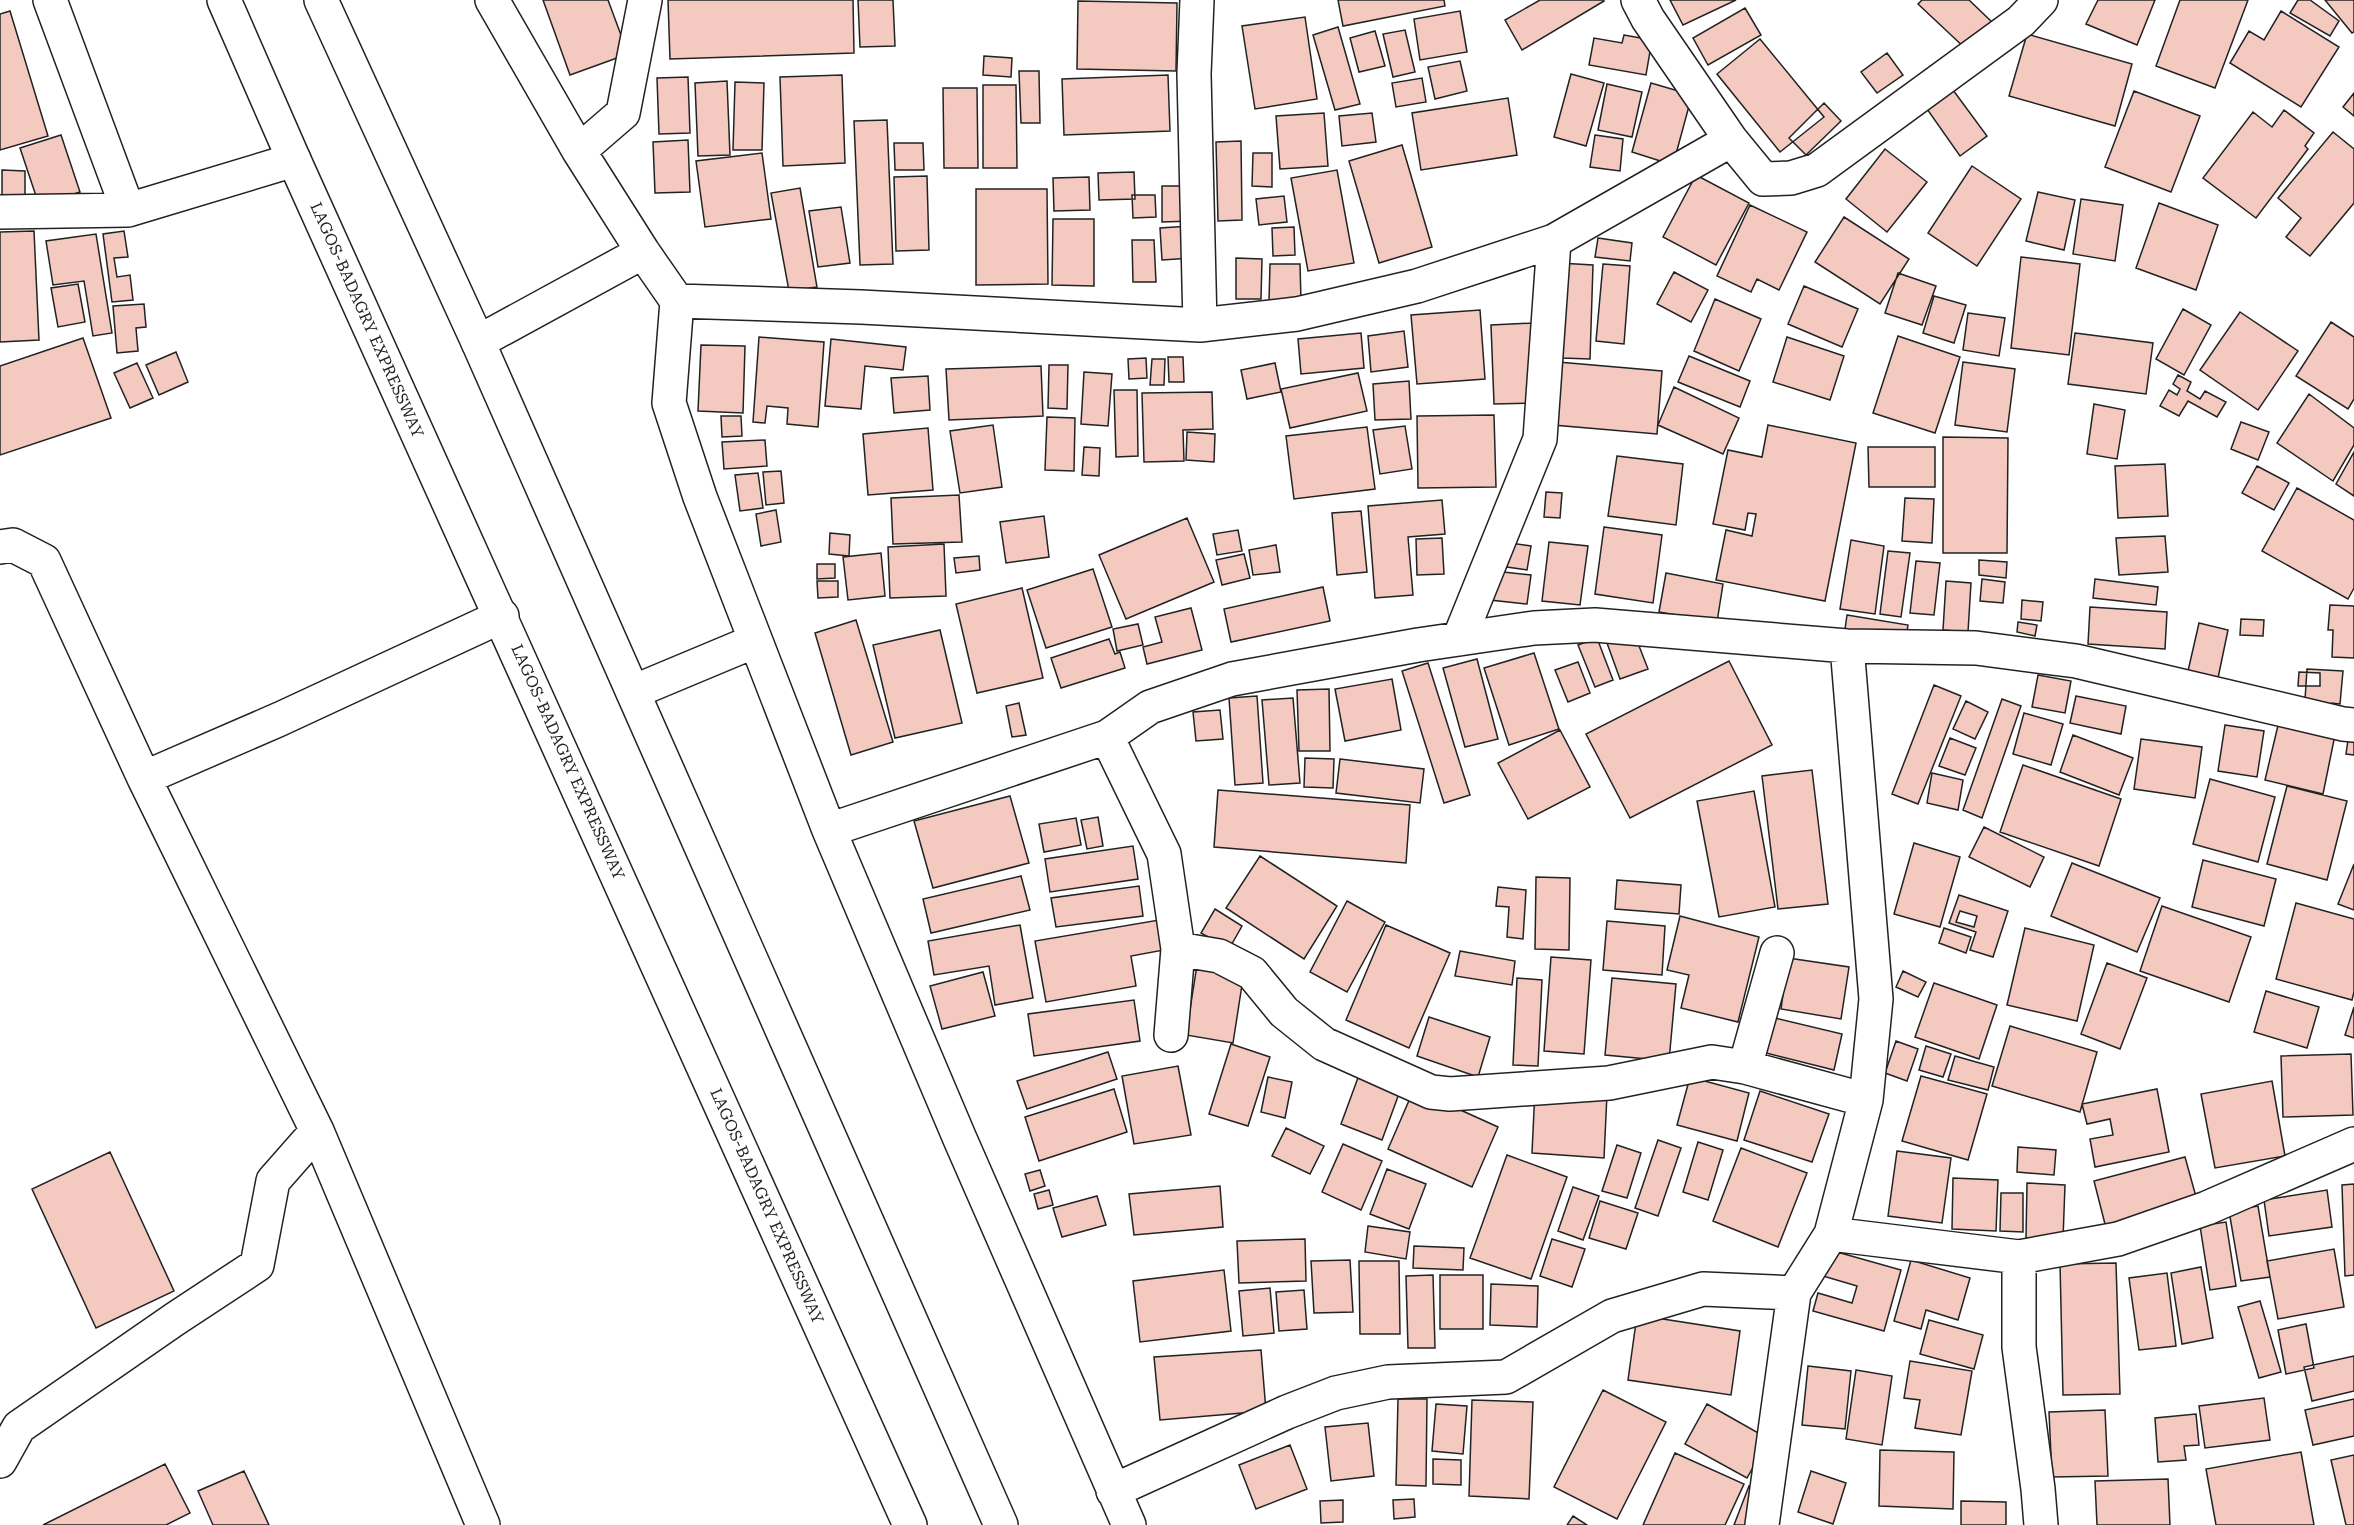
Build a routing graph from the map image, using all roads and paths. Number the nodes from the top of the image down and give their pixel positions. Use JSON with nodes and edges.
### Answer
{"nodes":[{"id":1,"x":50,"y":0,"type":"edge"},
{"id":2,"x":224,"y":0,"type":"edge"},
{"id":3,"x":321,"y":0,"type":"edge"},
{"id":4,"x":492,"y":0,"type":"edge"},
{"id":5,"x":645,"y":0,"type":"edge"},
{"id":6,"x":1197,"y":0,"type":"edge"},
{"id":7,"x":1638,"y":0,"type":"edge"},
{"id":8,"x":2041,"y":0,"type":"edge"},
{"id":9,"x":1731,"y":140,"type":"junction"},
{"id":10,"x":579,"y":151,"type":"junction"},
{"id":11,"x":294,"y":160,"type":"junction"},
{"id":12,"x":128,"y":210,"type":"junction"},
{"id":13,"x":0,"y":212,"type":"edge"},
{"id":14,"x":1554,"y":240,"type":"junction"},
{"id":15,"x":643,"y":252,"type":"junction"},
{"id":16,"x":677,"y":301,"type":"junction"},
{"id":17,"x":1200,"y":325,"type":"junction"},
{"id":18,"x":478,"y":342,"type":"junction"},
{"id":19,"x":0,"y":547,"type":"edge"},
{"id":20,"x":502,"y":616,"type":"junction"},
{"id":21,"x":1459,"y":639,"type":"junction"},
{"id":22,"x":755,"y":641,"type":"junction"},
{"id":23,"x":1847,"y":646,"type":"junction"},
{"id":24,"x":633,"y":692,"type":"junction"},
{"id":25,"x":2354,"y":725,"type":"edge"},
{"id":26,"x":1107,"y":736,"type":"junction"},
{"id":27,"x":144,"y":778,"type":"junction"},
{"id":28,"x":829,"y":830,"type":"junction"},
{"id":29,"x":1178,"y":949,"type":"junction"},
{"id":30,"x":1777,"y":953,"type":"dead end"},
{"id":31,"x":1171,"y":1035,"type":"dead end"},
{"id":32,"x":1745,"y":1067,"type":"junction"},
{"id":33,"x":1866,"y":1100,"type":"junction"},
{"id":34,"x":317,"y":1131,"type":"junction"},
{"id":35,"x":2354,"y":1144,"type":"edge"},
{"id":36,"x":1831,"y":1234,"type":"junction"},
{"id":37,"x":2019,"y":1257,"type":"junction"},
{"id":38,"x":1794,"y":1293,"type":"junction"},
{"id":39,"x":0,"y":1461,"type":"edge"},
{"id":40,"x":1113,"y":1491,"type":"junction"},
{"id":41,"x":483,"y":1525,"type":"edge"},
{"id":42,"x":910,"y":1525,"type":"edge"},
{"id":43,"x":1001,"y":1525,"type":"edge"},
{"id":44,"x":1129,"y":1525,"type":"edge"},
{"id":45,"x":1762,"y":1525,"type":"edge"},
{"id":46,"x":2041,"y":1525,"type":"edge"}],
"edges":[{"from":1,"to":12,"type":"main road"},
{"from":2,"to":11,"type":"main road","name":"LAGOS-BADAGRY EXPRESSWAY"},
{"from":3,"to":18,"type":"main road"},
{"from":4,"to":10,"type":"main road"},
{"from":5,"to":10,"type":"main road"},
{"from":6,"to":17,"type":"main road"},
{"from":7,"to":9,"type":"main road"},
{"from":8,"to":9,"type":"main road"},
{"from":9,"to":14,"type":"main road"},
{"from":10,"to":15,"type":"main road"},
{"from":11,"to":12,"type":"main road"},
{"from":11,"to":20,"type":"main road","name":"LAGOS-BADAGRY EXPRESSWAY"},
{"from":12,"to":13,"type":"main road"},
{"from":14,"to":17,"type":"main road"},
{"from":14,"to":21,"type":"main road"},
{"from":15,"to":16,"type":"main road"},
{"from":15,"to":18,"type":"main road"},
{"from":16,"to":17,"type":"main road"},
{"from":16,"to":22,"type":"main road"},
{"from":18,"to":24,"type":"main road"},
{"from":19,"to":27,"type":"main road"},
{"from":20,"to":27,"type":"main road"},
{"from":20,"to":42,"type":"main road","name":"LAGOS-BADAGRY EXPRESSWAY"},
{"from":21,"to":23,"type":"main road"},
{"from":21,"to":26,"type":"main road"},
{"from":22,"to":24,"type":"main road"},
{"from":22,"to":28,"type":"main road"},
{"from":23,"to":25,"type":"main road"},
{"from":23,"to":33,"type":"main road"},
{"from":24,"to":43,"type":"main road"},
{"from":26,"to":28,"type":"main road"},
{"from":26,"to":29,"type":"main road"},
{"from":27,"to":34,"type":"main road"},
{"from":28,"to":40,"type":"main road"},
{"from":29,"to":31,"type":"main road"},
{"from":29,"to":32,"type":"main road"},
{"from":30,"to":32,"type":"main road"},
{"from":32,"to":33,"type":"main road"},
{"from":33,"to":36,"type":"main road"},
{"from":34,"to":39,"type":"main road"},
{"from":34,"to":41,"type":"main road"},
{"from":35,"to":37,"type":"main road"},
{"from":36,"to":37,"type":"main road"},
{"from":36,"to":38,"type":"main road"},
{"from":37,"to":46,"type":"main road"},
{"from":38,"to":40,"type":"main road"},
{"from":38,"to":45,"type":"main road"},
{"from":40,"to":44,"type":"main road"}]}
